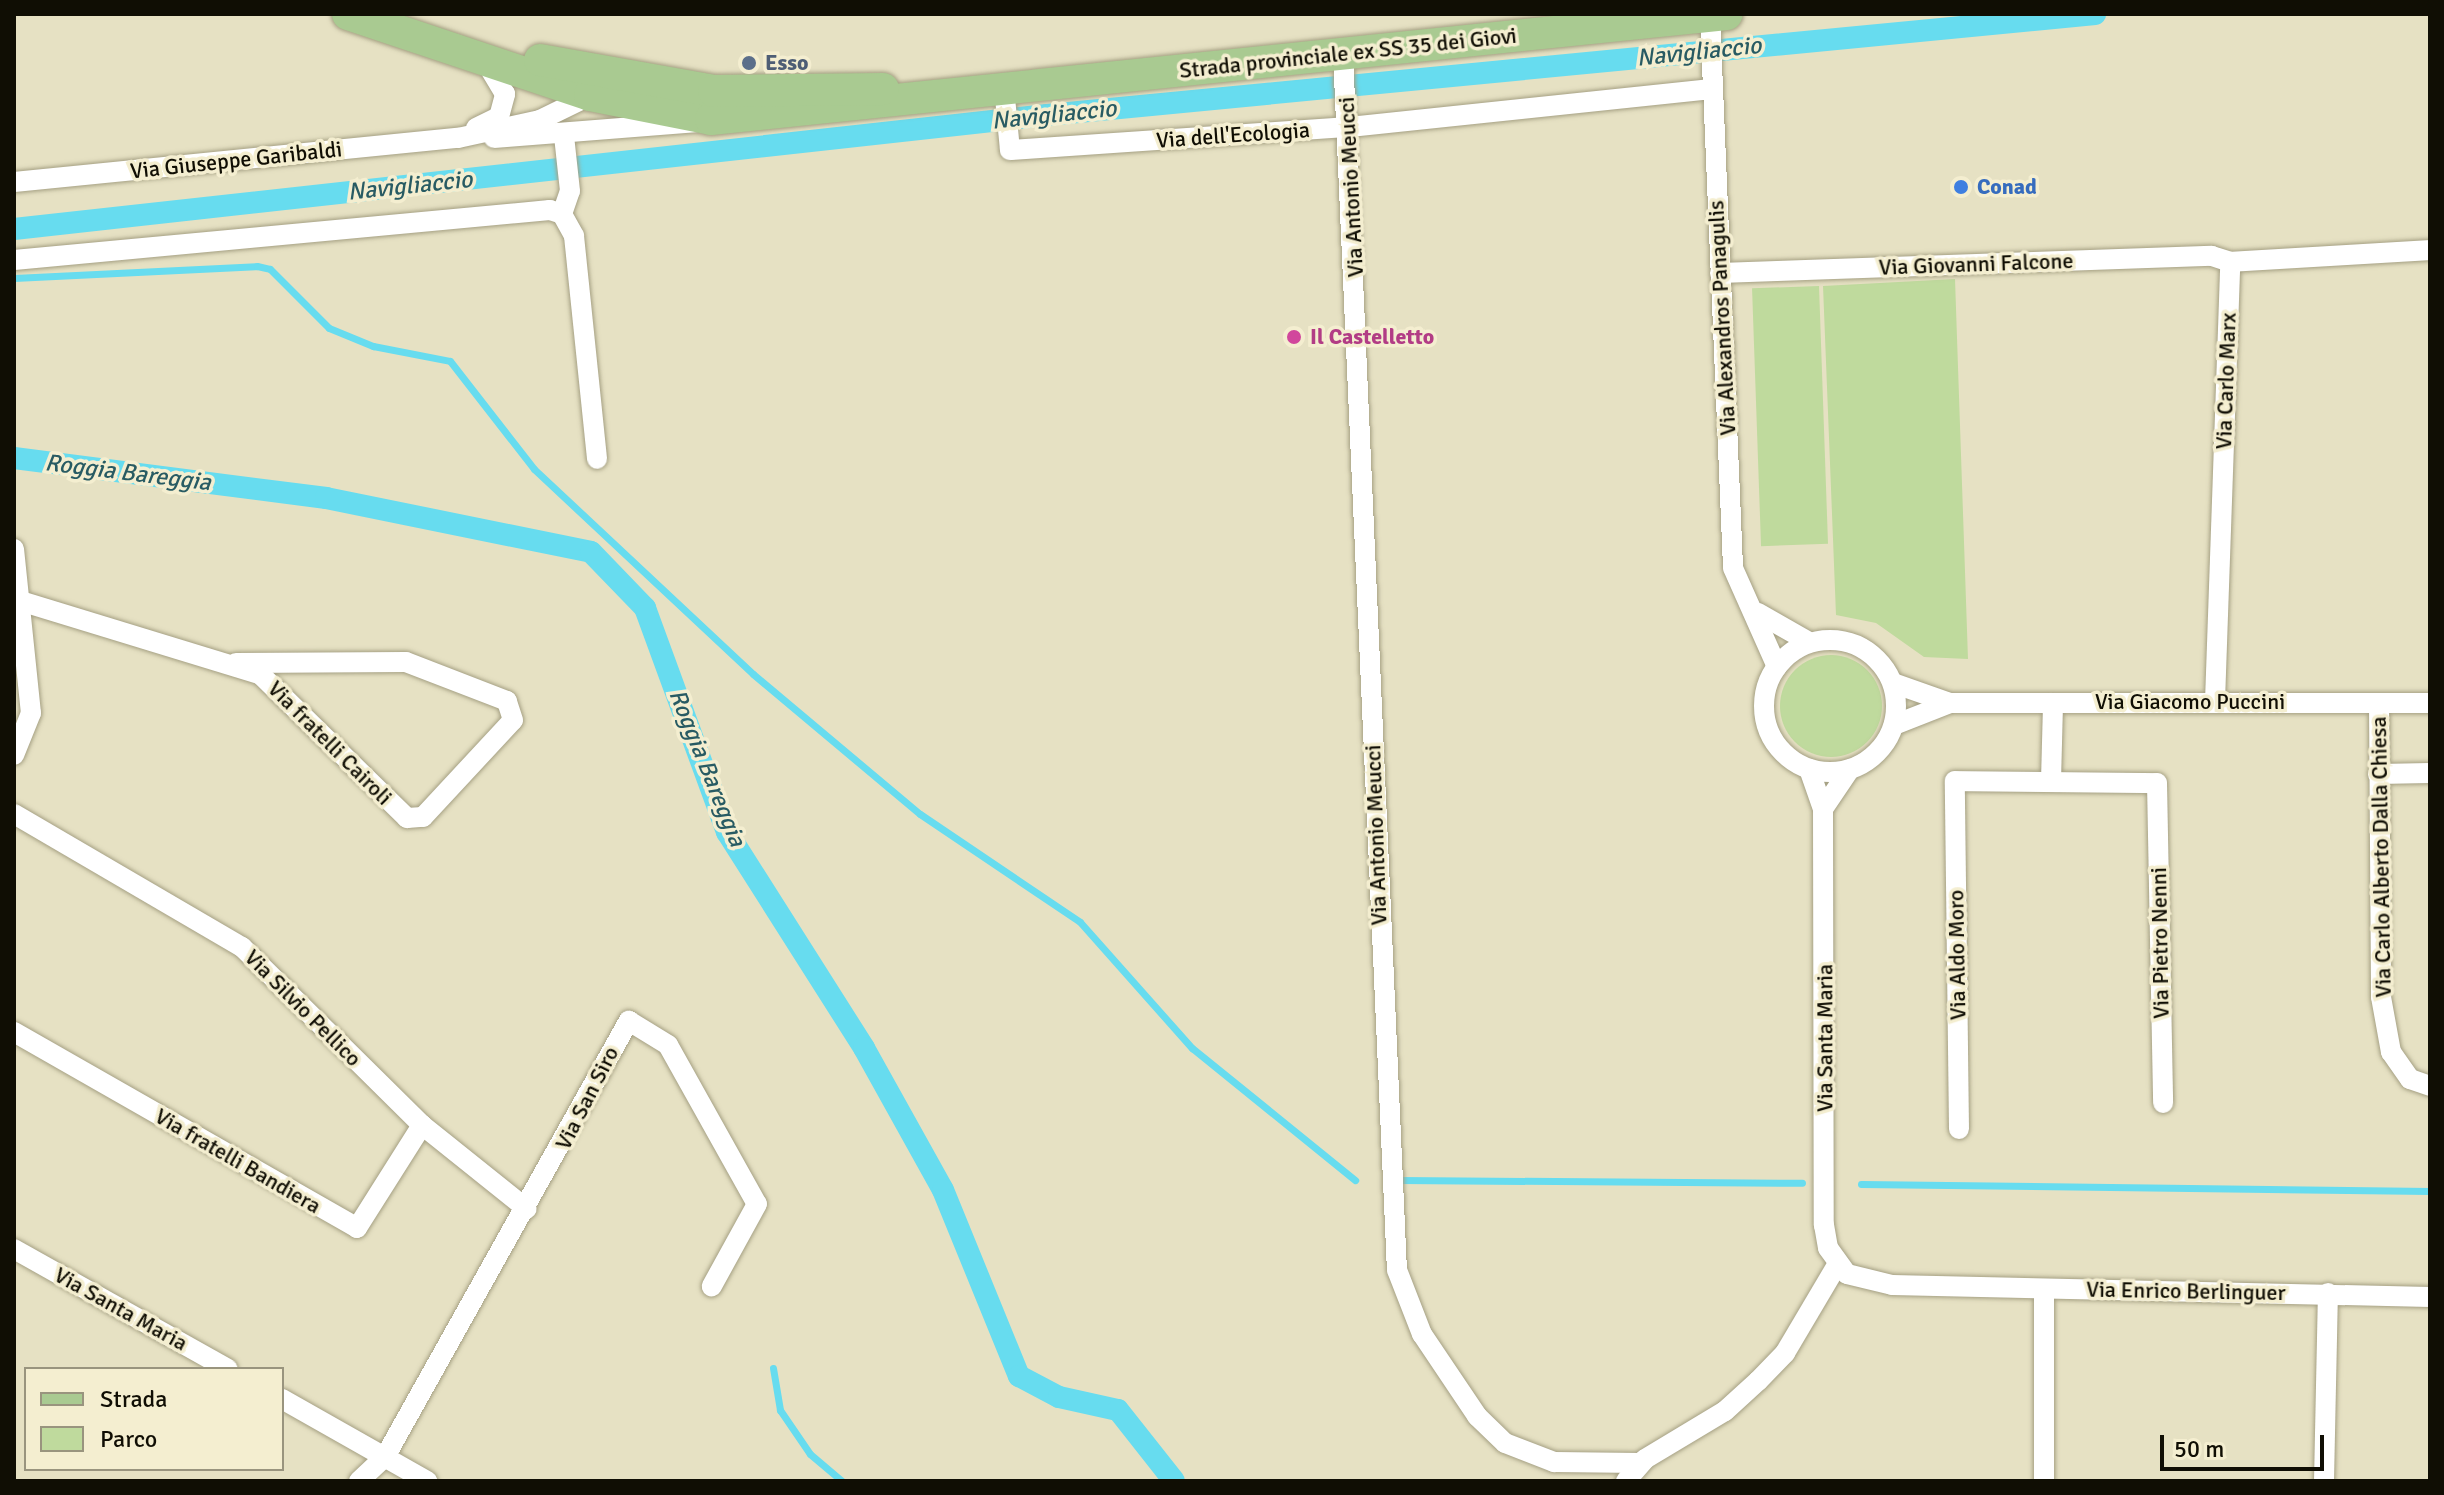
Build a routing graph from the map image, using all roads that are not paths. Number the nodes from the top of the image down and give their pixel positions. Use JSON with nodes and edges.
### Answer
{"nodes":[{"id":1,"x":348,"y":14,"type":"edge"},
{"id":2,"x":1718,"y":15,"type":"edge"},
{"id":3,"x":423,"y":37,"type":"junction"},
{"id":4,"x":483,"y":60,"type":"junction"},
{"id":5,"x":1344,"y":63,"type":"junction"},
{"id":6,"x":628,"y":78,"type":"junction"},
{"id":7,"x":1711,"y":89,"type":"junction"},
{"id":8,"x":969,"y":91,"type":"junction"},
{"id":9,"x":590,"y":95,"type":"junction"},
{"id":10,"x":1005,"y":97,"type":"junction"},
{"id":11,"x":1350,"y":118,"type":"junction"},
{"id":12,"x":711,"y":119,"type":"junction"},
{"id":13,"x":458,"y":138,"type":"junction"},
{"id":14,"x":565,"y":144,"type":"junction"},
{"id":15,"x":14,"y":182,"type":"edge"},
{"id":16,"x":562,"y":214,"type":"junction"},
{"id":17,"x":2430,"y":250,"type":"edge"},
{"id":18,"x":14,"y":260,"type":"edge"},
{"id":19,"x":2230,"y":262,"type":"junction"},
{"id":20,"x":1720,"y":273,"type":"junction"},
{"id":21,"x":597,"y":459,"type":"dead end"},
{"id":22,"x":14,"y":549,"type":"edge"},
{"id":23,"x":17,"y":600,"type":"edge"},
{"id":24,"x":1758,"y":613,"type":"junction"},
{"id":25,"x":1809,"y":642,"type":"junction"},
{"id":26,"x":236,"y":663,"type":"junction"},
{"id":27,"x":1777,"y":667,"type":"junction"},
{"id":28,"x":1893,"y":683,"type":"junction"},
{"id":29,"x":2215,"y":701,"type":"junction"},
{"id":30,"x":1950,"y":703,"type":"junction"},
{"id":31,"x":2053,"y":703,"type":"junction"},
{"id":32,"x":2379,"y":703,"type":"junction"},
{"id":33,"x":2430,"y":703,"type":"edge"},
{"id":34,"x":1894,"y":725,"type":"junction"},
{"id":35,"x":14,"y":755,"type":"edge"},
{"id":36,"x":1809,"y":769,"type":"junction"},
{"id":37,"x":1850,"y":769,"type":"junction"},
{"id":38,"x":2430,"y":773,"type":"edge"},
{"id":39,"x":2378,"y":774,"type":"junction"},
{"id":40,"x":2051,"y":781,"type":"junction"},
{"id":41,"x":1823,"y":809,"type":"junction"},
{"id":42,"x":14,"y":814,"type":"edge"},
{"id":43,"x":14,"y":1032,"type":"edge"},
{"id":44,"x":2430,"y":1086,"type":"edge"},
{"id":45,"x":2163,"y":1103,"type":"dead end"},
{"id":46,"x":422,"y":1125,"type":"junction"},
{"id":47,"x":1959,"y":1129,"type":"dead end"},
{"id":48,"x":527,"y":1209,"type":"junction"},
{"id":49,"x":14,"y":1249,"type":"edge"},
{"id":50,"x":1837,"y":1265,"type":"junction"},
{"id":51,"x":712,"y":1286,"type":"dead end"},
{"id":52,"x":2044,"y":1290,"type":"junction"},
{"id":53,"x":2328,"y":1293,"type":"junction"},
{"id":54,"x":2430,"y":1297,"type":"edge"},
{"id":55,"x":224,"y":1367,"type":"edge"},
{"id":56,"x":284,"y":1400,"type":"edge"},
{"id":57,"x":1533,"y":1455,"type":"junction"},
{"id":58,"x":385,"y":1457,"type":"junction"},
{"id":59,"x":1640,"y":1463,"type":"junction"},
{"id":60,"x":401,"y":1475,"type":"edge"},
{"id":61,"x":359,"y":1481,"type":"edge"},
{"id":62,"x":427,"y":1481,"type":"edge"},
{"id":63,"x":1568,"y":1481,"type":"edge"},
{"id":64,"x":1626,"y":1481,"type":"edge"},
{"id":65,"x":2044,"y":1481,"type":"edge"},
{"id":66,"x":2324,"y":1481,"type":"edge"}],
"edges":[{"from":1,"to":3,"type":"main road","name":"Strada provinciale ex SS 35 dei Giovi"},
{"from":2,"to":5,"type":"main road","name":"Strada provinciale ex SS 35 dei Giovi"},
{"from":2,"to":7,"type":"street","name":"Via Alexandros Panagulis"},
{"from":3,"to":4,"type":"main road","name":"Strada provinciale ex SS 35 dei Giovi"},
{"from":3,"to":6,"type":"main road","name":"Strada provinciale ex SS 35 dei Giovi"},
{"from":4,"to":9,"type":"main road","name":"Strada provinciale ex SS 35 dei Giovi"},
{"from":4,"to":13,"type":"street"},
{"from":5,"to":10,"type":"main road","name":"Strada provinciale ex SS 35 dei Giovi"},
{"from":5,"to":11,"type":"street","name":"Via Antonio Meucci"},
{"from":6,"to":8,"type":"main road","name":"Strada provinciale ex SS 35 dei Giovi"},
{"from":6,"to":9,"type":"street"},
{"from":7,"to":11,"type":"street","name":"Via dell'Ecologia"},
{"from":7,"to":20,"type":"street","name":"Via Alexandros Panagulis"},
{"from":8,"to":10,"type":"main road","name":"Strada provinciale ex SS 35 dei Giovi"},
{"from":8,"to":12,"type":"main road","name":"Strada provinciale ex SS 35 dei Giovi"},
{"from":9,"to":12,"type":"main road","name":"Strada provinciale ex SS 35 dei Giovi"},
{"from":9,"to":13,"type":"street"},
{"from":10,"to":11,"type":"street","name":"Via dell'Ecologia"},
{"from":11,"to":57,"type":"street","name":"Via Antonio Meucci"},
{"from":12,"to":14,"type":"street"},
{"from":13,"to":14,"type":"street"},
{"from":13,"to":15,"type":"street","name":"Via Giuseppe Garibaldi"},
{"from":14,"to":16,"type":"street"},
{"from":16,"to":18,"type":"street"},
{"from":16,"to":21,"type":"street"},
{"from":17,"to":19,"type":"street"},
{"from":19,"to":20,"type":"street","name":"Via Giovanni Falcone"},
{"from":19,"to":29,"type":"street","name":"Via Carlo Marx"},
{"from":20,"to":24,"type":"street","name":"Via Alexandros Panagulis"},
{"from":22,"to":23,"type":"street"},
{"from":23,"to":26,"type":"street","name":"Via fratelli Cairoli"},
{"from":23,"to":35,"type":"street"},
{"from":24,"to":25,"type":"street"},
{"from":24,"to":27,"type":"street","name":"Via Alexandros Panagulis"},
{"from":25,"to":27,"type":"street"},
{"from":25,"to":28,"type":"street"},
{"from":26,"to":26,"type":"street","name":"Via fratelli Cairoli"},
{"from":27,"to":36,"type":"street"},
{"from":28,"to":30,"type":"street","name":"Via Giacomo Puccini"},
{"from":28,"to":34,"type":"street"},
{"from":29,"to":31,"type":"street","name":"Via Giacomo Puccini"},
{"from":29,"to":32,"type":"street","name":"Via Giacomo Puccini"},
{"from":30,"to":31,"type":"street","name":"Via Giacomo Puccini"},
{"from":30,"to":34,"type":"street","name":"Via Giacomo Puccini"},
{"from":31,"to":40,"type":"street"},
{"from":32,"to":33,"type":"street","name":"Via Giacomo Puccini"},
{"from":32,"to":39,"type":"street","name":"Via Carlo Alberto Dalla Chiesa"},
{"from":34,"to":37,"type":"street"},
{"from":36,"to":37,"type":"street"},
{"from":36,"to":41,"type":"street","name":"Via Santa Maria"},
{"from":37,"to":41,"type":"street"},
{"from":38,"to":39,"type":"street"},
{"from":39,"to":44,"type":"street","name":"Via Carlo Alberto Dalla Chiesa"},
{"from":40,"to":45,"type":"street","name":"Via Pietro Nenni"},
{"from":40,"to":47,"type":"street","name":"Via Aldo Moro"},
{"from":41,"to":50,"type":"street","name":"Via Santa Maria"},
{"from":42,"to":46,"type":"street","name":"Via Silvio Pellico"},
{"from":43,"to":46,"type":"street","name":"Via fratelli Bandiera"},
{"from":46,"to":48,"type":"street","name":"Via Silvio Pellico"},
{"from":48,"to":51,"type":"street","name":"Via San Siro"},
{"from":48,"to":58,"type":"street","name":"Via San Siro"},
{"from":49,"to":55,"type":"street","name":"Via Santa Maria"},
{"from":50,"to":52,"type":"street","name":"Via Enrico Berlinguer"},
{"from":50,"to":59,"type":"street"},
{"from":52,"to":53,"type":"street","name":"Via Enrico Berlinguer"},
{"from":52,"to":65,"type":"street"},
{"from":53,"to":54,"type":"street","name":"Via Enrico Berlinguer"},
{"from":53,"to":66,"type":"street"},
{"from":56,"to":58,"type":"street"},
{"from":57,"to":59,"type":"street","name":"Via Antonio Meucci"},
{"from":57,"to":63,"type":"street"},
{"from":58,"to":60,"type":"street"},
{"from":58,"to":61,"type":"street","name":"Via San Siro"},
{"from":59,"to":64,"type":"street"},
{"from":60,"to":62,"type":"street"}]}
